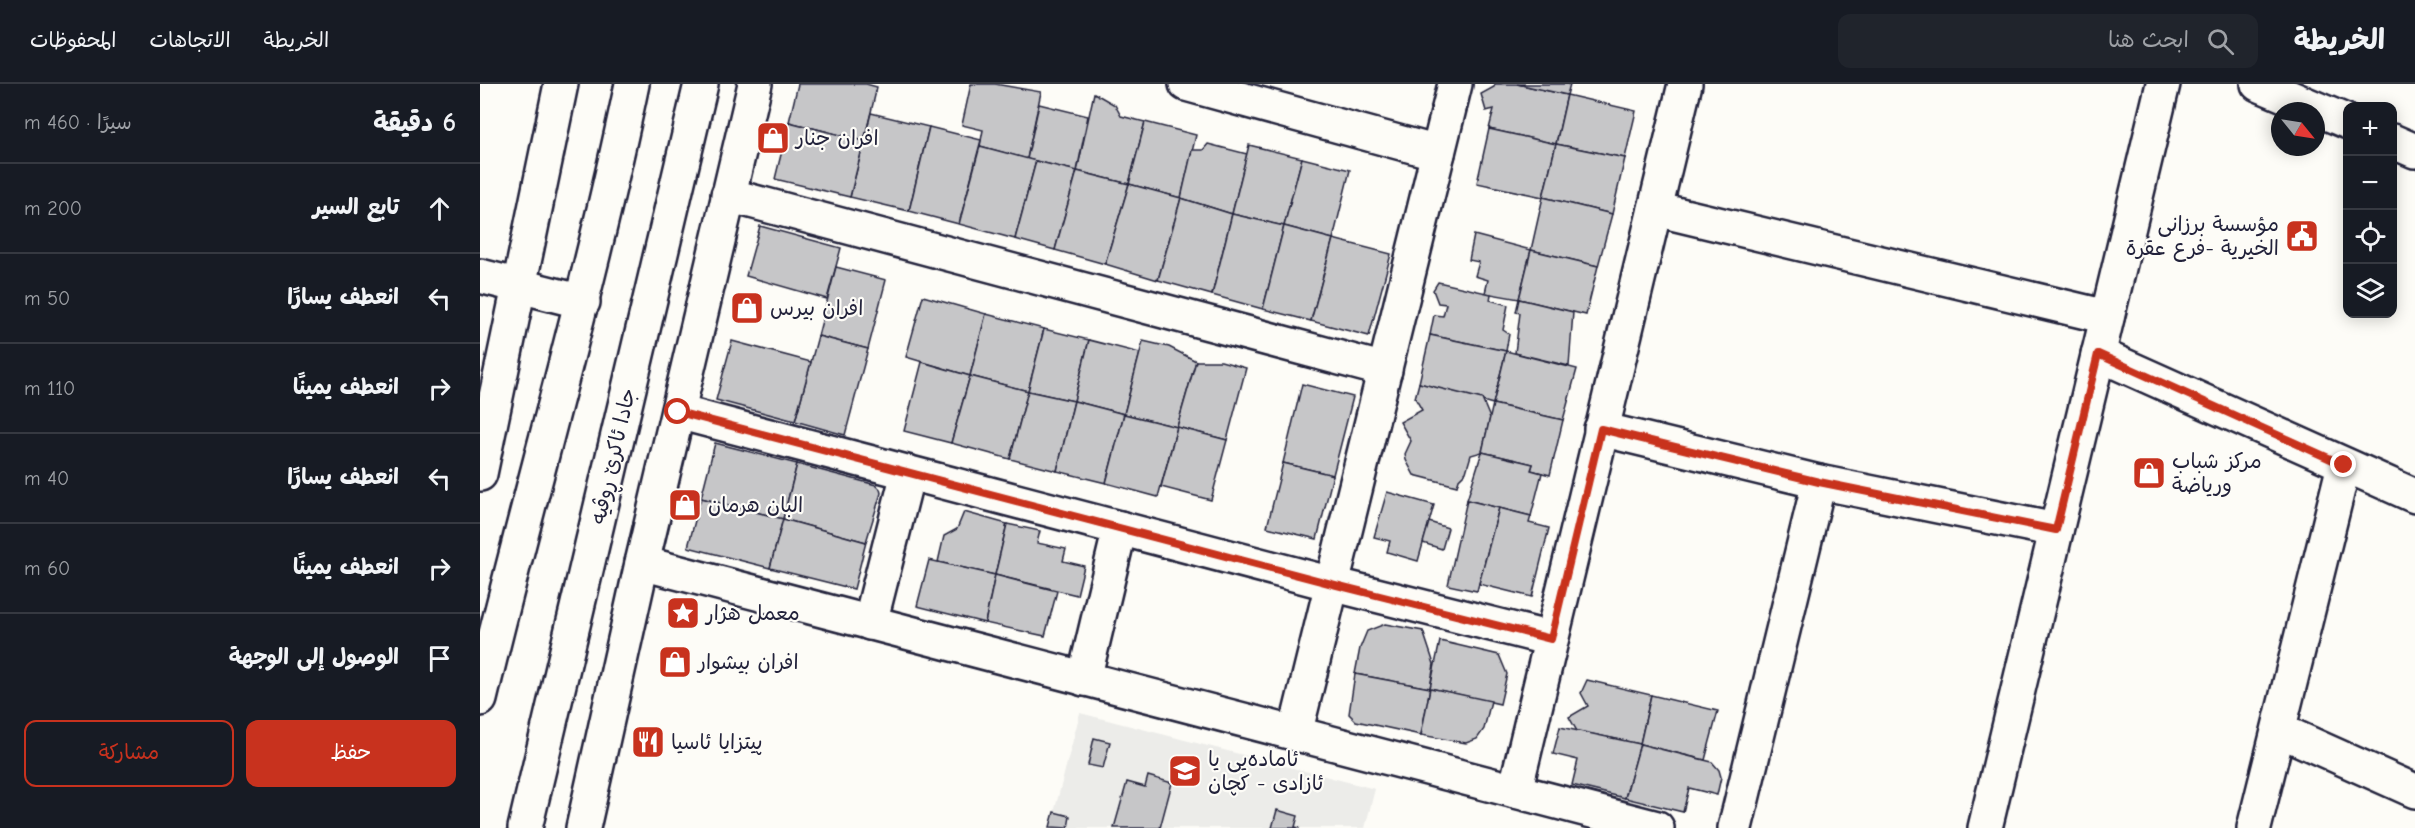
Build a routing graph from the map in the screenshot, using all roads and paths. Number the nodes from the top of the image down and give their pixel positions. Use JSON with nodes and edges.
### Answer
{"nodes":[{"id":1,"x":561,"y":84,"type":"edge"},
{"id":2,"x":632,"y":84,"type":"edge"},
{"id":3,"x":701,"y":84,"type":"edge"},
{"id":4,"x":755,"y":84,"type":"edge"},
{"id":5,"x":1186,"y":84,"type":"edge"},
{"id":6,"x":1455,"y":84,"type":"edge"},
{"id":7,"x":1685,"y":84,"type":"edge"},
{"id":8,"x":2258,"y":84,"type":"edge"},
{"id":9,"x":2156,"y":85,"type":"edge"},
{"id":10,"x":1228,"y":89,"type":"edge"},
{"id":11,"x":2343,"y":120,"type":"edge"},
{"id":12,"x":2397,"y":143,"type":"edge"},
{"id":13,"x":2415,"y":151,"type":"edge"},
{"id":14,"x":1438,"y":153,"type":"junction"},
{"id":15,"x":728,"y":195,"type":"junction"},
{"id":16,"x":1655,"y":209,"type":"junction"},
{"id":17,"x":480,"y":276,"type":"edge"},
{"id":18,"x":521,"y":286,"type":"junction"},
{"id":19,"x":583,"y":302,"type":"junction"},
{"id":20,"x":2107,"y":317,"type":"junction"},
{"id":21,"x":2098,"y":354,"type":"junction"},
{"id":22,"x":1385,"y":370,"type":"junction"},
{"id":23,"x":678,"y":412,"type":"junction"},
{"id":24,"x":1601,"y":429,"type":"junction"},
{"id":25,"x":2344,"y":465,"type":"junction"},
{"id":26,"x":908,"y":473,"type":"junction"},
{"id":27,"x":480,"y":474,"type":"edge"},
{"id":28,"x":1819,"y":482,"type":"junction"},
{"id":29,"x":2415,"y":496,"type":"edge"},
{"id":30,"x":1120,"y":528,"type":"junction"},
{"id":31,"x":2056,"y":530,"type":"junction"},
{"id":32,"x":642,"y":563,"type":"junction"},
{"id":33,"x":1332,"y":584,"type":"junction"},
{"id":34,"x":870,"y":623,"type":"junction"},
{"id":35,"x":1551,"y":639,"type":"junction"},
{"id":36,"x":1084,"y":679,"type":"junction"},
{"id":37,"x":480,"y":699,"type":"edge"},
{"id":38,"x":2279,"y":730,"type":"junction"},
{"id":39,"x":1295,"y":734,"type":"junction"},
{"id":40,"x":1515,"y":790,"type":"junction"},
{"id":41,"x":2415,"y":791,"type":"edge"},
{"id":42,"x":525,"y":828,"type":"edge"},
{"id":43,"x":583,"y":828,"type":"edge"},
{"id":44,"x":1657,"y":828,"type":"edge"},
{"id":45,"x":1735,"y":828,"type":"edge"},
{"id":46,"x":1985,"y":828,"type":"edge"},
{"id":47,"x":2254,"y":828,"type":"edge"}],
"edges":[{"from":1,"to":18,"type":"main road"},
{"from":2,"to":19,"type":"main road"},
{"from":3,"to":42,"type":"main road","name":"جادا ئاکرێ ڕوڤیە"},
{"from":4,"to":15,"type":"main road"},
{"from":5,"to":10,"type":"main road"},
{"from":6,"to":14,"type":"main road"},
{"from":7,"to":16,"type":"main road"},
{"from":8,"to":11,"type":"main road"},
{"from":9,"to":20,"type":"main road"},
{"from":10,"to":14,"type":"main road"},
{"from":12,"to":13,"type":"main road"},
{"from":14,"to":22,"type":"main road"},
{"from":15,"to":22,"type":"main road"},
{"from":15,"to":23,"type":"main road"},
{"from":16,"to":20,"type":"main road"},
{"from":16,"to":24,"type":"main road"},
{"from":17,"to":18,"type":"main road"},
{"from":18,"to":19,"type":"main road"},
{"from":18,"to":27,"type":"main road"},
{"from":19,"to":37,"type":"main road"},
{"from":20,"to":21,"type":"main road"},
{"from":21,"to":25,"type":"main road"},
{"from":21,"to":31,"type":"main road"},
{"from":22,"to":33,"type":"main road"},
{"from":23,"to":26,"type":"main road"},
{"from":23,"to":32,"type":"main road"},
{"from":24,"to":28,"type":"main road"},
{"from":24,"to":35,"type":"main road"},
{"from":25,"to":29,"type":"main road"},
{"from":25,"to":38,"type":"main road"},
{"from":26,"to":30,"type":"main road"},
{"from":26,"to":34,"type":"main road"},
{"from":28,"to":31,"type":"main road"},
{"from":28,"to":45,"type":"main road"},
{"from":30,"to":33,"type":"main road"},
{"from":30,"to":36,"type":"main road"},
{"from":31,"to":46,"type":"main road"},
{"from":32,"to":34,"type":"main road"},
{"from":32,"to":43,"type":"main road"},
{"from":33,"to":35,"type":"main road"},
{"from":33,"to":39,"type":"main road"},
{"from":34,"to":36,"type":"main road"},
{"from":35,"to":40,"type":"main road"},
{"from":36,"to":39,"type":"main road"},
{"from":38,"to":41,"type":"main road"},
{"from":38,"to":47,"type":"main road"},
{"from":39,"to":40,"type":"main road"},
{"from":40,"to":44,"type":"main road"}]}
